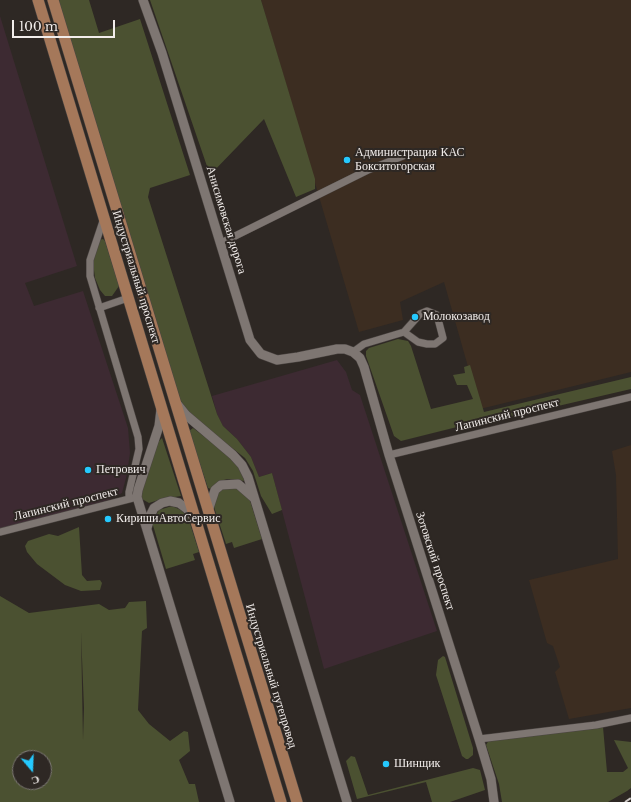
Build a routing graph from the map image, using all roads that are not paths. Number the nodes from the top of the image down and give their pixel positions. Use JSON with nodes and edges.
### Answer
{"nodes":[{"id":1,"x":38,"y":0,"type":"edge"},
{"id":2,"x":53,"y":0,"type":"edge"},
{"id":3,"x":143,"y":0,"type":"edge"},
{"id":4,"x":408,"y":154,"type":"dead end"},
{"id":5,"x":104,"y":218,"type":"junction"},
{"id":6,"x":221,"y":243,"type":"junction"},
{"id":7,"x":128,"y":298,"type":"junction"},
{"id":8,"x":100,"y":308,"type":"junction"},
{"id":9,"x":404,"y":332,"type":"junction"},
{"id":10,"x":353,"y":352,"type":"junction"},
{"id":11,"x":631,"y":397,"type":"edge"},
{"id":12,"x":174,"y":400,"type":"junction"},
{"id":13,"x":161,"y":404,"type":"junction"},
{"id":14,"x":389,"y":455,"type":"junction"},
{"id":15,"x":133,"y":498,"type":"junction"},
{"id":16,"x":257,"y":500,"type":"junction"},
{"id":17,"x":208,"y":513,"type":"junction"},
{"id":18,"x":194,"y":518,"type":"junction"},
{"id":19,"x":0,"y":532,"type":"edge"},
{"id":20,"x":147,"y":532,"type":"junction"},
{"id":21,"x":221,"y":557,"type":"joint"},
{"id":22,"x":631,"y":718,"type":"edge"},
{"id":23,"x":479,"y":739,"type":"junction"},
{"id":24,"x":230,"y":802,"type":"edge"},
{"id":25,"x":281,"y":802,"type":"edge"},
{"id":26,"x":296,"y":802,"type":"edge"},
{"id":27,"x":347,"y":802,"type":"edge"},
{"id":28,"x":494,"y":802,"type":"edge"}],
"edges":[{"from":1,"to":5,"type":"main road","name":"Индустриальный проспект"},
{"from":2,"to":12,"type":"main road","name":"Индустриальный проспект"},
{"from":3,"to":6,"type":"street","name":"Анисимовская дорога"},
{"from":4,"to":6,"type":"street"},
{"from":5,"to":7,"type":"main road","name":"Индустриальный проспект"},
{"from":5,"to":8,"type":"street"},
{"from":6,"to":10,"type":"street","name":"Анисимовская дорога"},
{"from":7,"to":8,"type":"street"},
{"from":7,"to":13,"type":"main road","name":"Индустриальный проспект"},
{"from":8,"to":15,"type":"street"},
{"from":9,"to":9,"type":"street"},
{"from":9,"to":10,"type":"street"},
{"from":10,"to":14,"type":"street","name":"Зотовский проспект"},
{"from":11,"to":14,"type":"street","name":"Лапинский проспект"},
{"from":12,"to":16,"type":"street"},
{"from":12,"to":17,"type":"main road","name":"Индустриальный проспект"},
{"from":13,"to":15,"type":"street"},
{"from":13,"to":18,"type":"main road","name":"Индустриальный проспект"},
{"from":14,"to":23,"type":"street","name":"Зотовский проспект"},
{"from":15,"to":19,"type":"street","name":"Лапинский проспект"},
{"from":15,"to":20,"type":"street"},
{"from":16,"to":17,"type":"street"},
{"from":16,"to":27,"type":"street"},
{"from":17,"to":21,"type":"main road","name":"Индустриальный проспект"},
{"from":18,"to":20,"type":"street"},
{"from":18,"to":25,"type":"main road","name":"Индустриальный проспект"},
{"from":20,"to":24,"type":"street"},
{"from":21,"to":26,"type":"main road","name":"Индустриальный путепровод"},
{"from":22,"to":23,"type":"street"},
{"from":23,"to":28,"type":"street","name":"Зотовский проспект"}]}
